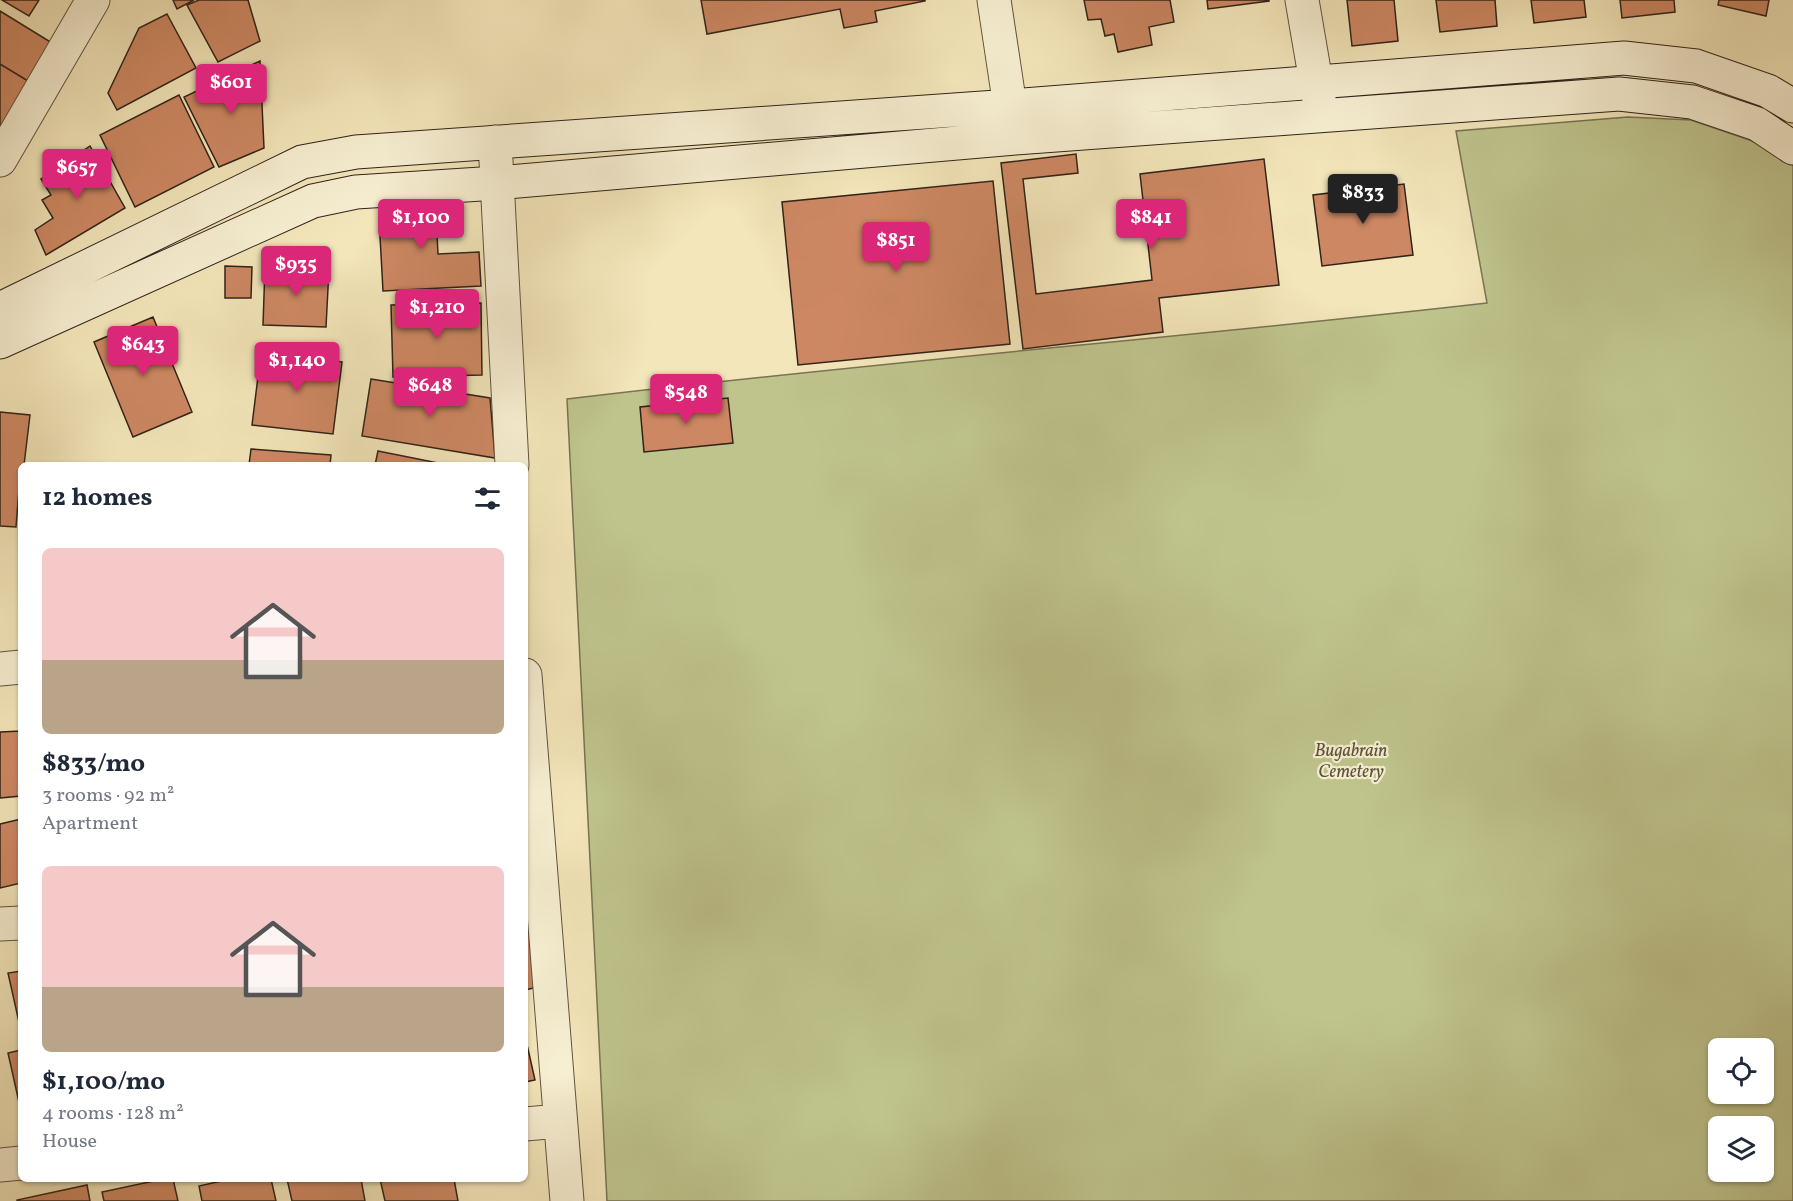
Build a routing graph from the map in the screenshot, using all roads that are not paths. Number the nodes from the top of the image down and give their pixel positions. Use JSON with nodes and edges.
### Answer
{"nodes":[{"id":1,"x":93,"y":0,"type":"edge"},
{"id":2,"x":994,"y":0,"type":"edge"},
{"id":3,"x":1302,"y":0,"type":"edge"},
{"id":4,"x":1316,"y":82,"type":"junction"},
{"id":5,"x":1793,"y":106,"type":"edge"},
{"id":6,"x":1322,"y":116,"type":"junction"},
{"id":7,"x":1013,"y":122,"type":"junction"},
{"id":8,"x":495,"y":142,"type":"junction"},
{"id":9,"x":1793,"y":148,"type":"edge"},
{"id":10,"x":0,"y":160,"type":"edge"},
{"id":11,"x":497,"y":183,"type":"junction"},
{"id":12,"x":0,"y":309,"type":"edge"},
{"id":13,"x":0,"y":342,"type":"edge"},
{"id":14,"x":512,"y":462,"type":"edge"},
{"id":15,"x":18,"y":667,"type":"edge"},
{"id":16,"x":0,"y":669,"type":"edge"},
{"id":17,"x":528,"y":742,"type":"edge"},
{"id":18,"x":535,"y":899,"type":"edge"},
{"id":19,"x":18,"y":923,"type":"edge"},
{"id":20,"x":0,"y":924,"type":"edge"},
{"id":21,"x":560,"y":1121,"type":"junction"},
{"id":22,"x":528,"y":1124,"type":"edge"},
{"id":23,"x":18,"y":1163,"type":"edge"},
{"id":24,"x":0,"y":1165,"type":"edge"},
{"id":25,"x":567,"y":1201,"type":"edge"}],
"edges":[{"from":1,"to":10,"type":"street"},
{"from":2,"to":7,"type":"street"},
{"from":3,"to":4,"type":"street"},
{"from":4,"to":5,"type":"street"},
{"from":4,"to":6,"type":"street"},
{"from":4,"to":7,"type":"street"},
{"from":6,"to":7,"type":"street"},
{"from":6,"to":9,"type":"street"},
{"from":7,"to":8,"type":"street"},
{"from":7,"to":11,"type":"street"},
{"from":8,"to":11,"type":"street"},
{"from":8,"to":12,"type":"street"},
{"from":11,"to":13,"type":"street"},
{"from":11,"to":14,"type":"street"},
{"from":15,"to":16,"type":"street"},
{"from":17,"to":18,"type":"street"},
{"from":18,"to":21,"type":"street"},
{"from":19,"to":20,"type":"street"},
{"from":21,"to":22,"type":"street"},
{"from":21,"to":25,"type":"street"},
{"from":23,"to":24,"type":"street"}]}
